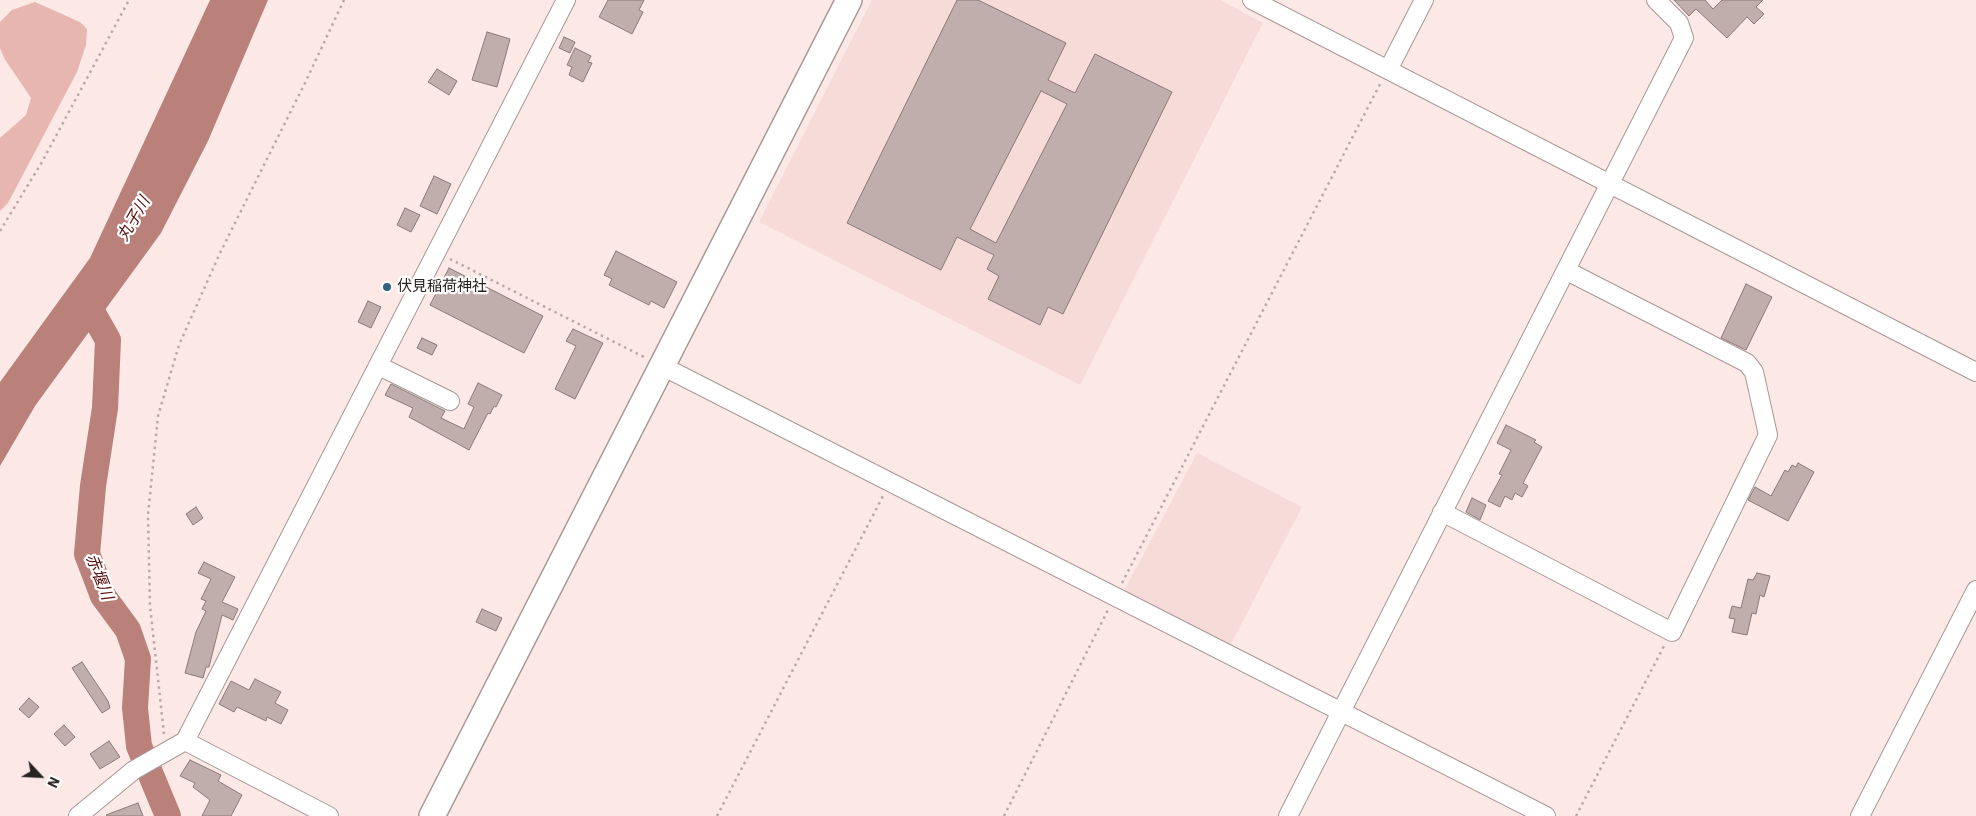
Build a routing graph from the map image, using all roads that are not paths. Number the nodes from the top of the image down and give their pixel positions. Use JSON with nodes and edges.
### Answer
{"nodes":[{"id":1,"x":566,"y":0,"type":"edge"},
{"id":2,"x":850,"y":0,"type":"edge"},
{"id":3,"x":1252,"y":0,"type":"edge"},
{"id":4,"x":1424,"y":0,"type":"edge"},
{"id":5,"x":1656,"y":0,"type":"edge"},
{"id":6,"x":1388,"y":70,"type":"junction"},
{"id":7,"x":1611,"y":185,"type":"junction"},
{"id":8,"x":1567,"y":271,"type":"junction"},
{"id":9,"x":379,"y":366,"type":"junction"},
{"id":10,"x":662,"y":366,"type":"junction"},
{"id":11,"x":1976,"y":372,"type":"edge"},
{"id":12,"x":450,"y":401,"type":"dead end"},
{"id":13,"x":1442,"y":512,"type":"junction"},
{"id":14,"x":1976,"y":590,"type":"edge"},
{"id":15,"x":1341,"y":712,"type":"junction"},
{"id":16,"x":185,"y":741,"type":"junction"},
{"id":17,"x":78,"y":816,"type":"edge"},
{"id":18,"x":329,"y":816,"type":"edge"},
{"id":19,"x":432,"y":816,"type":"edge"},
{"id":20,"x":1288,"y":816,"type":"edge"},
{"id":21,"x":1546,"y":816,"type":"edge"},
{"id":22,"x":1860,"y":816,"type":"edge"}],
"edges":[{"from":1,"to":9,"type":"street"},
{"from":2,"to":10,"type":"street"},
{"from":3,"to":6,"type":"street"},
{"from":4,"to":6,"type":"street"},
{"from":5,"to":7,"type":"street"},
{"from":6,"to":7,"type":"street"},
{"from":7,"to":8,"type":"street"},
{"from":7,"to":11,"type":"street"},
{"from":8,"to":13,"type":"street"},
{"from":8,"to":13,"type":"street"},
{"from":9,"to":12,"type":"street"},
{"from":9,"to":16,"type":"street"},
{"from":10,"to":15,"type":"street"},
{"from":10,"to":19,"type":"street"},
{"from":13,"to":15,"type":"street"},
{"from":14,"to":22,"type":"street"},
{"from":15,"to":20,"type":"street"},
{"from":15,"to":21,"type":"street"},
{"from":16,"to":17,"type":"street"},
{"from":16,"to":18,"type":"street"}]}
